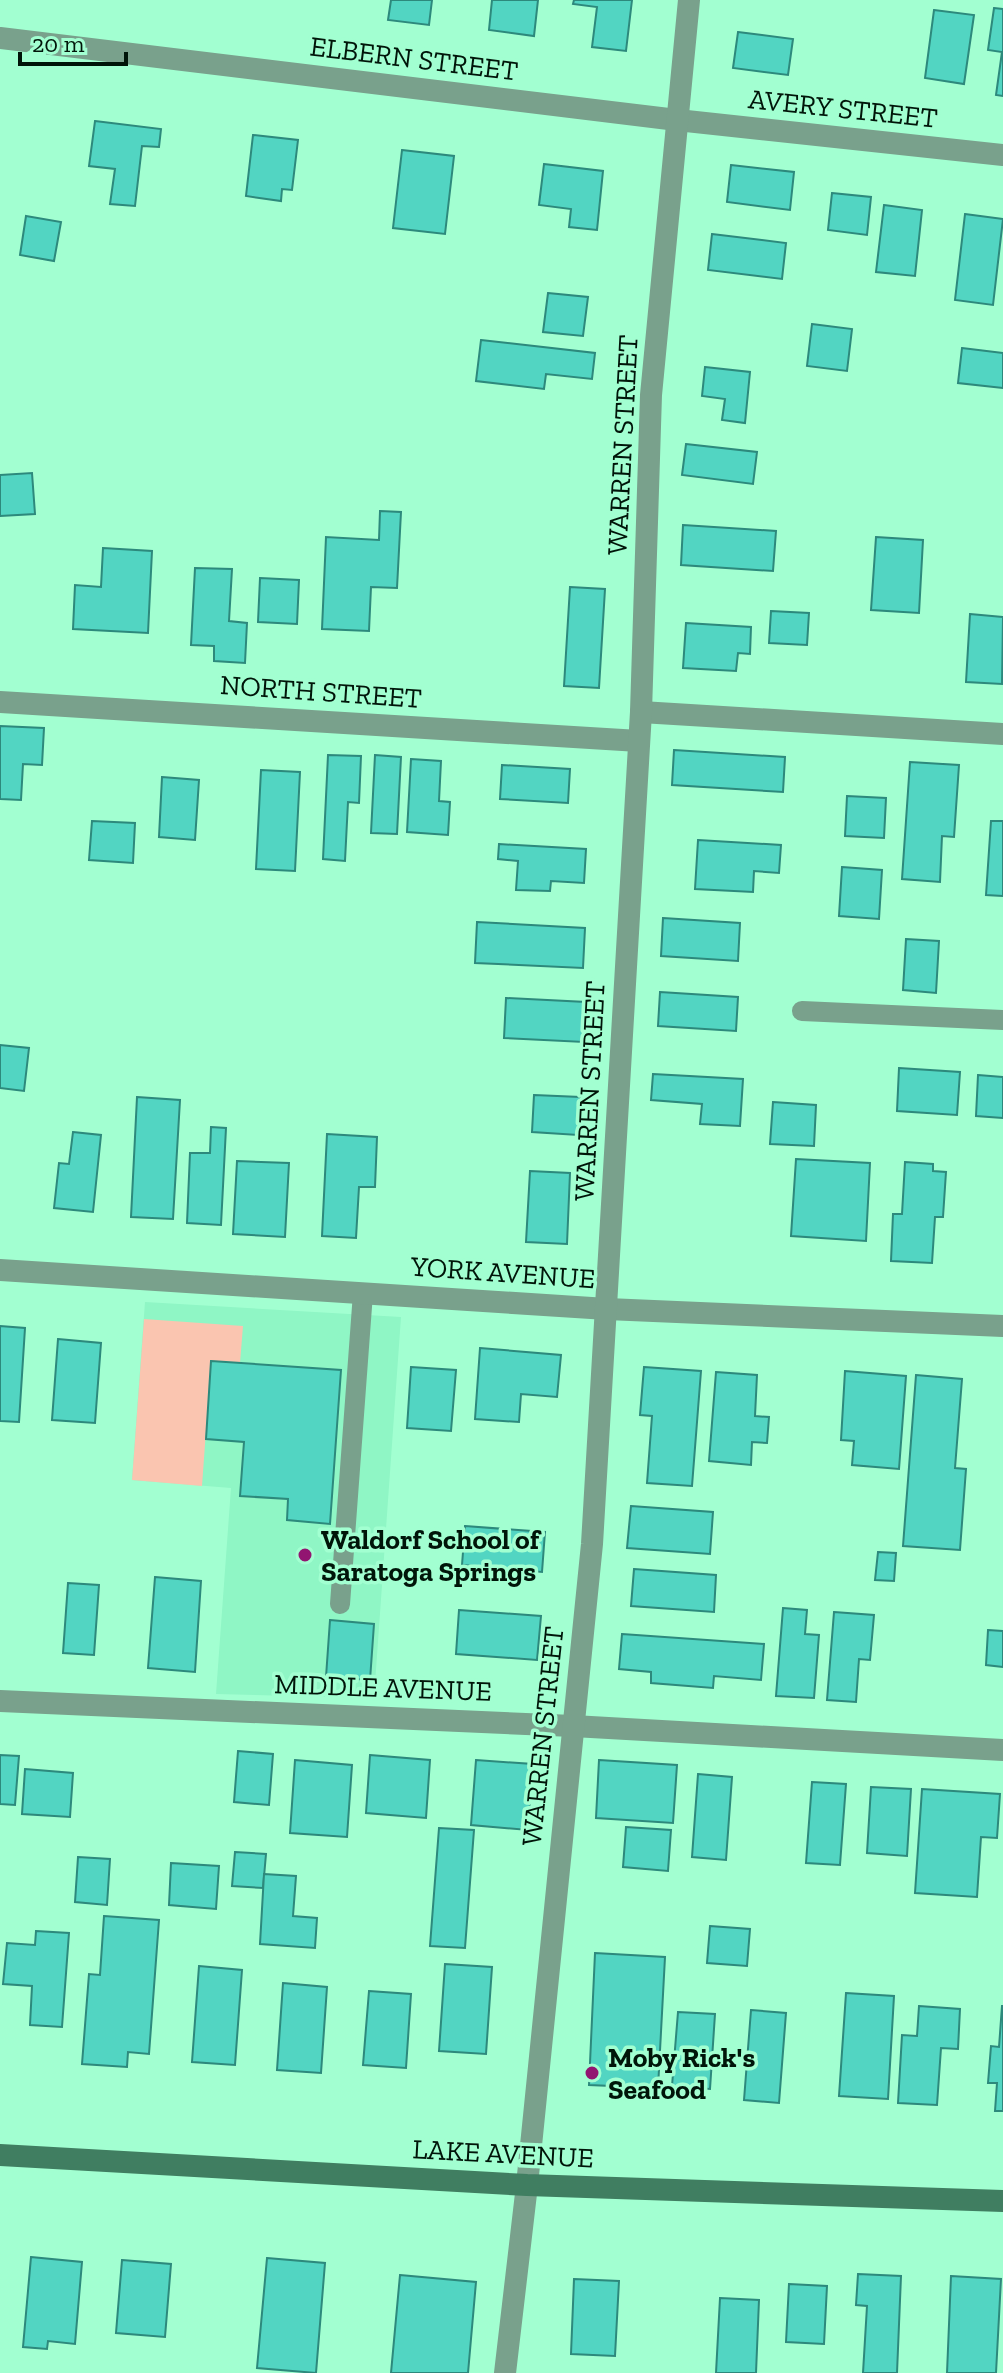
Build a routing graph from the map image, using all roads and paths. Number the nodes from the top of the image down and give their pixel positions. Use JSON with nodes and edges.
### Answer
{"nodes":[{"id":1,"x":689,"y":0,"type":"edge"},
{"id":2,"x":0,"y":38,"type":"edge"},
{"id":3,"x":677,"y":120,"type":"junction"},
{"id":4,"x":1003,"y":155,"type":"edge"},
{"id":5,"x":0,"y":702,"type":"edge"},
{"id":6,"x":641,"y":712,"type":"junction"},
{"id":7,"x":1003,"y":734,"type":"edge"},
{"id":8,"x":639,"y":741,"type":"junction"},
{"id":9,"x":802,"y":1011,"type":"dead end"},
{"id":10,"x":1003,"y":1020,"type":"edge"},
{"id":11,"x":0,"y":1270,"type":"edge"},
{"id":12,"x":363,"y":1293,"type":"junction"},
{"id":13,"x":607,"y":1309,"type":"junction"},
{"id":14,"x":1003,"y":1326,"type":"edge"},
{"id":15,"x":340,"y":1604,"type":"dead end"},
{"id":16,"x":0,"y":1701,"type":"edge"},
{"id":17,"x":573,"y":1726,"type":"junction"},
{"id":18,"x":1003,"y":1750,"type":"edge"},
{"id":19,"x":0,"y":2155,"type":"edge"},
{"id":20,"x":527,"y":2185,"type":"junction"},
{"id":21,"x":1003,"y":2201,"type":"edge"},
{"id":22,"x":505,"y":2373,"type":"edge"}],
"edges":[{"from":1,"to":3,"type":"street","name":"WARREN STREET"},
{"from":2,"to":3,"type":"street","name":"ELBERN STREET"},
{"from":3,"to":4,"type":"street","name":"AVERY STREET"},
{"from":3,"to":6,"type":"street","name":"WARREN STREET"},
{"from":5,"to":8,"type":"street","name":"NORTH STREET"},
{"from":6,"to":7,"type":"street"},
{"from":6,"to":8,"type":"street","name":"WARREN STREET"},
{"from":8,"to":13,"type":"street","name":"WARREN STREET"},
{"from":9,"to":10,"type":"lane"},
{"from":11,"to":12,"type":"street","name":"YORK AVENUE"},
{"from":12,"to":13,"type":"street","name":"YORK AVENUE"},
{"from":12,"to":15,"type":"lane"},
{"from":13,"to":14,"type":"street","name":"YORK AVENUE"},
{"from":13,"to":17,"type":"street","name":"WARREN STREET"},
{"from":16,"to":17,"type":"street","name":"MIDDLE AVENUE"},
{"from":17,"to":18,"type":"street","name":"MIDDLE AVENUE"},
{"from":17,"to":20,"type":"street","name":"WARREN STREET"},
{"from":19,"to":20,"type":"main road","name":"LAKE AVENUE"},
{"from":20,"to":21,"type":"main road","name":"LAKE AVENUE"},
{"from":20,"to":22,"type":"street","name":"WARREN STREET"}]}
